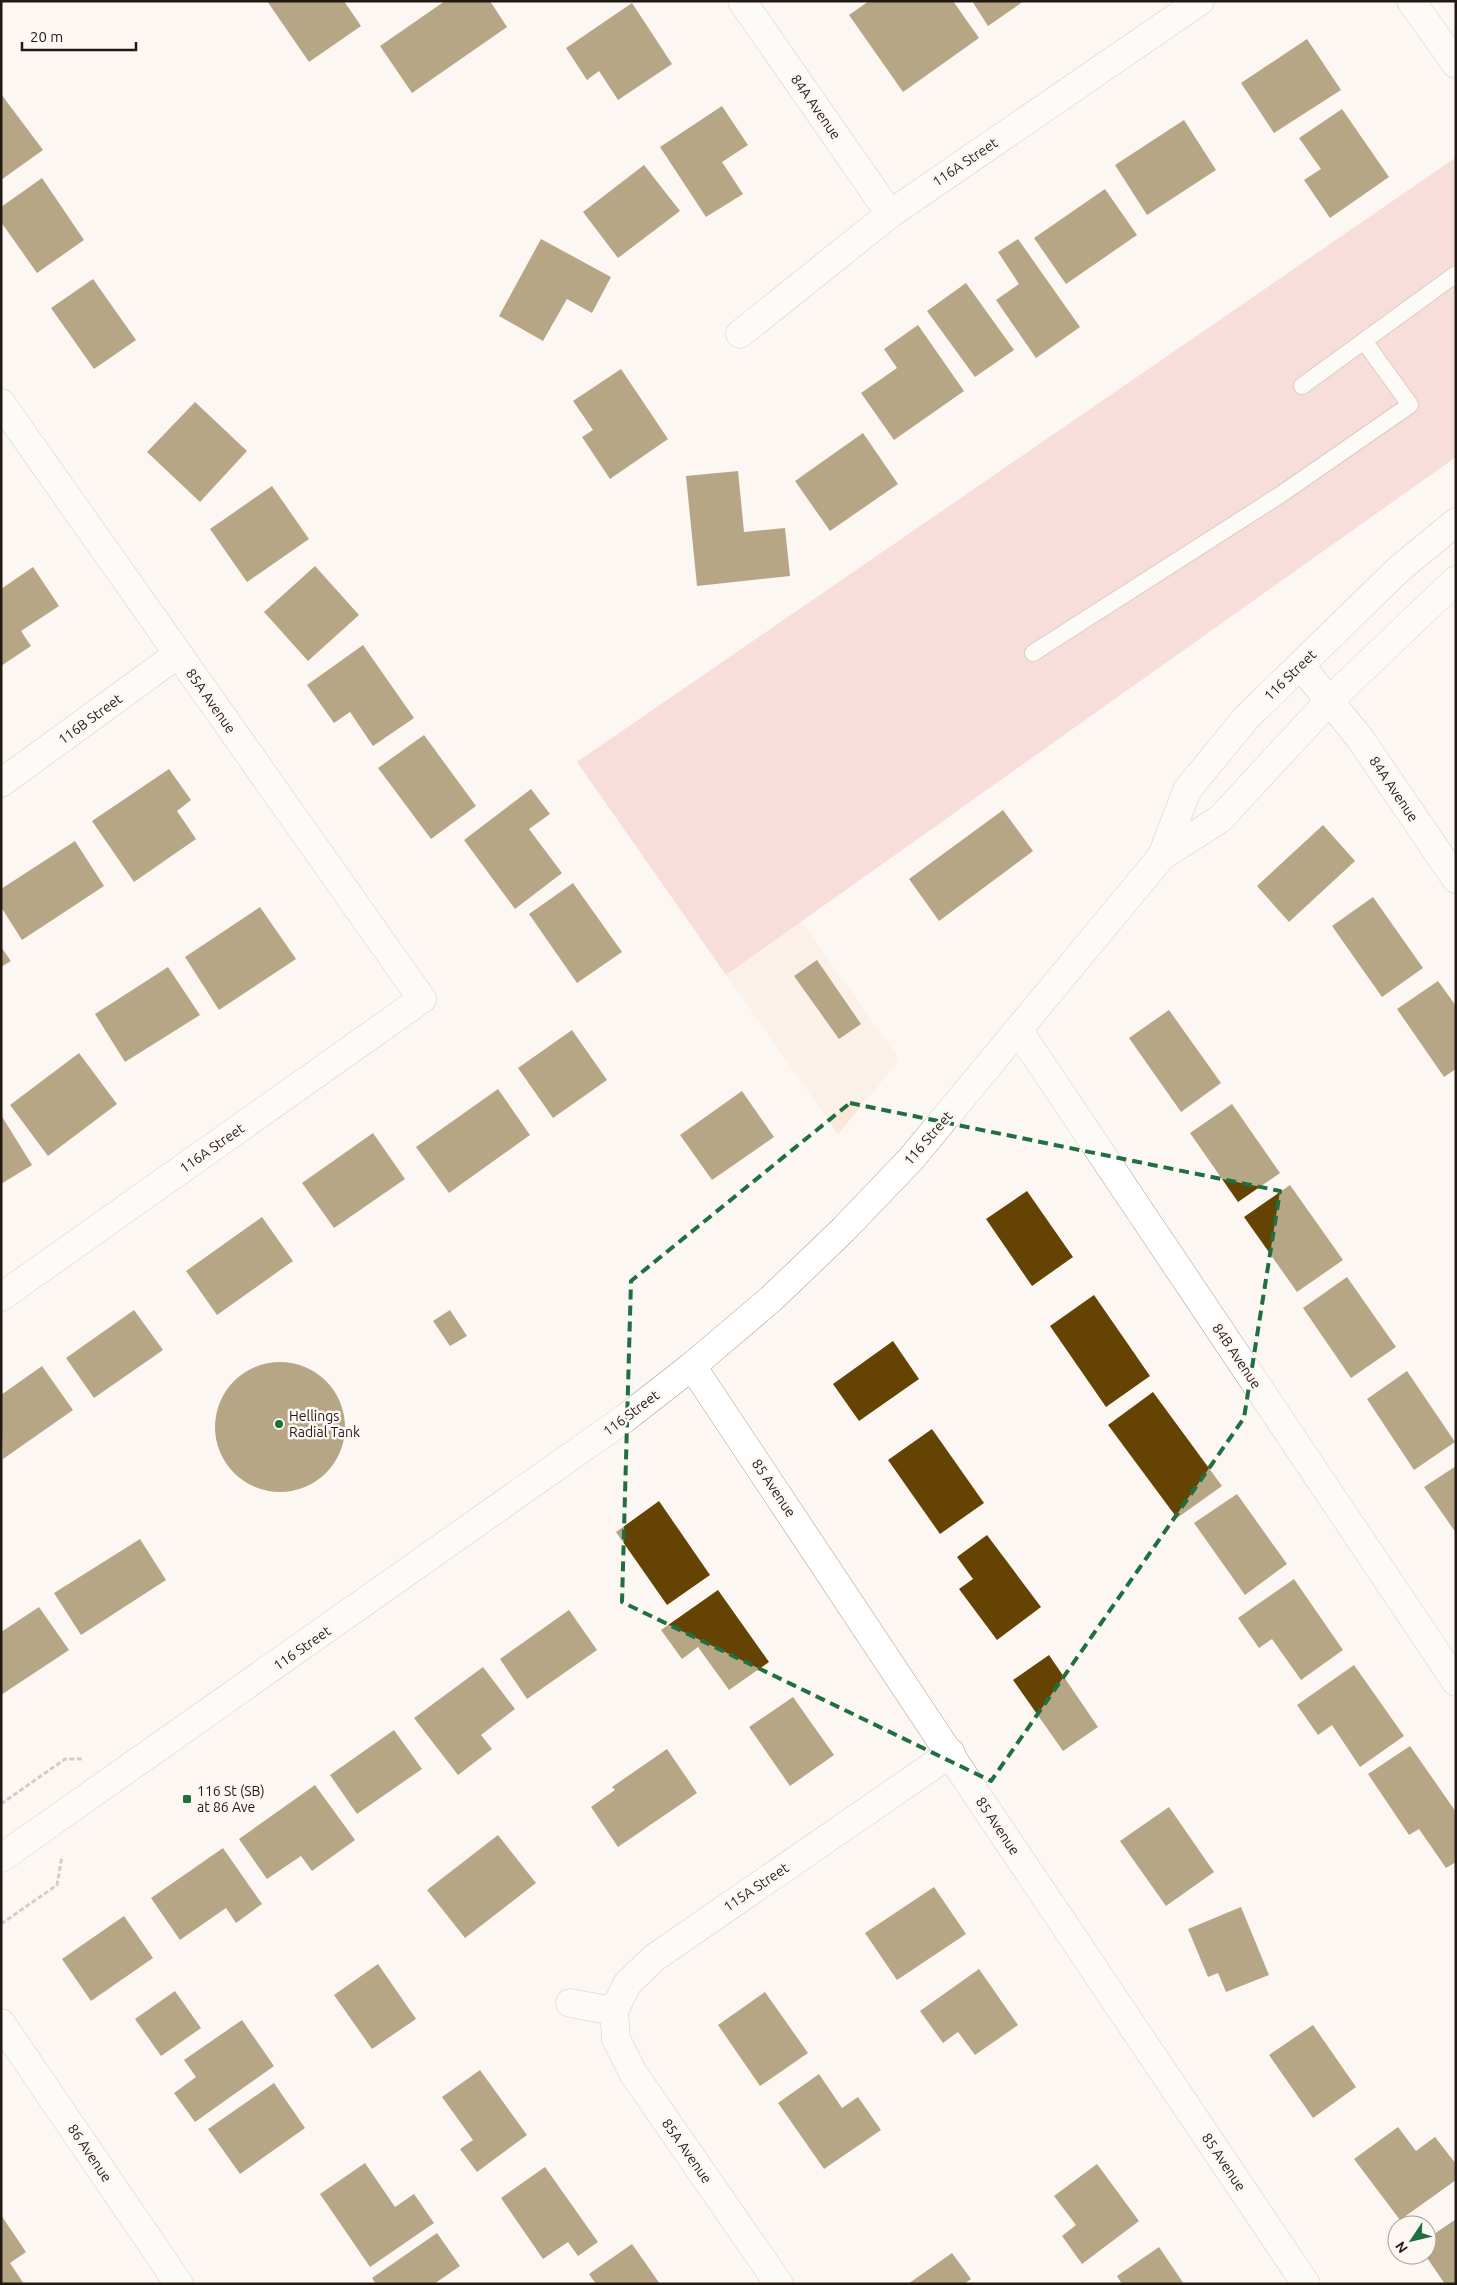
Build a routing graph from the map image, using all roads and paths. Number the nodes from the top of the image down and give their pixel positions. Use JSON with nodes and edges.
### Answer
{"nodes":[{"id":1,"x":742,"y":1,"type":"edge"},
{"id":2,"x":1200,"y":1,"type":"edge"},
{"id":3,"x":1411,"y":1,"type":"edge"},
{"id":4,"x":1456,"y":64,"type":"edge"},
{"id":5,"x":890,"y":214,"type":"junction"},
{"id":6,"x":1456,"y":274,"type":"edge"},
{"id":7,"x":740,"y":334,"type":"dead end"},
{"id":8,"x":1364,"y":341,"type":"junction"},
{"id":9,"x":1302,"y":386,"type":"dead end"},
{"id":10,"x":1,"y":402,"type":"edge"},
{"id":11,"x":1456,"y":522,"type":"edge"},
{"id":12,"x":1456,"y":580,"type":"edge"},
{"id":13,"x":1033,"y":653,"type":"dead end"},
{"id":14,"x":178,"y":654,"type":"junction"},
{"id":15,"x":1300,"y":665,"type":"junction"},
{"id":16,"x":1330,"y":700,"type":"junction"},
{"id":17,"x":1,"y":783,"type":"edge"},
{"id":18,"x":1162,"y":856,"type":"junction"},
{"id":19,"x":1456,"y":879,"type":"edge"},
{"id":20,"x":422,"y":999,"type":"joint"},
{"id":21,"x":1019,"y":1031,"type":"junction"},
{"id":22,"x":1,"y":1297,"type":"edge"},
{"id":23,"x":692,"y":1366,"type":"junction"},
{"id":24,"x":1456,"y":1682,"type":"edge"},
{"id":25,"x":951,"y":1753,"type":"junction"},
{"id":26,"x":72,"y":1809,"type":"junction"},
{"id":27,"x":1,"y":1858,"type":"edge"},
{"id":28,"x":1,"y":1924,"type":"edge"},
{"id":29,"x":570,"y":2003,"type":"dead end"},
{"id":30,"x":614,"y":2011,"type":"junction"},
{"id":31,"x":1,"y":2023,"type":"edge"},
{"id":32,"x":179,"y":2284,"type":"edge"},
{"id":33,"x":779,"y":2284,"type":"edge"},
{"id":34,"x":1306,"y":2284,"type":"edge"}],
"edges":[{"from":1,"to":5,"type":"street","name":"84A Avenue"},
{"from":2,"to":5,"type":"street","name":"116A Street"},
{"from":3,"to":4,"type":"street"},
{"from":5,"to":7,"type":"street","name":"116A Street"},
{"from":6,"to":8,"type":"lane"},
{"from":8,"to":9,"type":"lane"},
{"from":8,"to":13,"type":"lane"},
{"from":10,"to":14,"type":"street","name":"85A Avenue"},
{"from":11,"to":15,"type":"street","name":"116 Street"},
{"from":12,"to":16,"type":"street","name":"116 Street"},
{"from":14,"to":17,"type":"street","name":"116B Street"},
{"from":14,"to":20,"type":"street","name":"85A Avenue"},
{"from":15,"to":16,"type":"street","name":"84A Avenue"},
{"from":15,"to":18,"type":"street","name":"116 Street"},
{"from":16,"to":18,"type":"street","name":"116 Street"},
{"from":16,"to":19,"type":"street","name":"84A Avenue"},
{"from":18,"to":21,"type":"street","name":"116 Street"},
{"from":20,"to":22,"type":"street","name":"116A Street"},
{"from":21,"to":23,"type":"street","name":"116 Street"},
{"from":21,"to":24,"type":"street","name":"84B Avenue"},
{"from":23,"to":25,"type":"street","name":"85 Avenue"},
{"from":23,"to":26,"type":"street","name":"116 Street"},
{"from":25,"to":30,"type":"street","name":"115A Street"},
{"from":25,"to":34,"type":"street","name":"85 Avenue"},
{"from":26,"to":27,"type":"street","name":"116 Street"},
{"from":26,"to":28,"type":"path"},
{"from":29,"to":30,"type":"street"},
{"from":30,"to":33,"type":"street","name":"85A Avenue"},
{"from":31,"to":32,"type":"street","name":"86 Avenue"}]}
